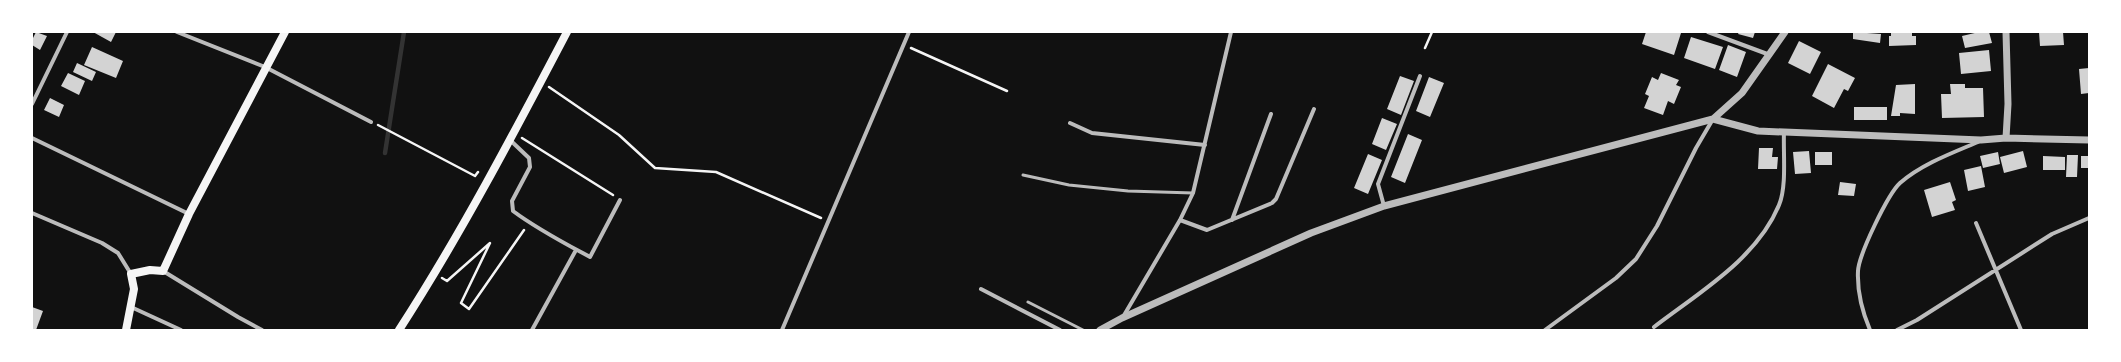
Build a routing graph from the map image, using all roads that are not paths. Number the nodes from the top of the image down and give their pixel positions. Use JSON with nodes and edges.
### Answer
{"nodes":[{"id":1,"x":67,"y":32,"type":"edge"},
{"id":2,"x":177,"y":32,"type":"edge"},
{"id":3,"x":285,"y":32,"type":"edge"},
{"id":4,"x":567,"y":32,"type":"edge"},
{"id":5,"x":909,"y":32,"type":"edge"},
{"id":6,"x":1231,"y":32,"type":"edge"},
{"id":7,"x":1708,"y":32,"type":"edge"},
{"id":8,"x":1785,"y":32,"type":"edge"},
{"id":9,"x":2006,"y":32,"type":"edge"},
{"id":10,"x":1770,"y":55,"type":"junction"},
{"id":11,"x":265,"y":67,"type":"junction"},
{"id":12,"x":1420,"y":76,"type":"dead end"},
{"id":13,"x":32,"y":104,"type":"edge"},
{"id":14,"x":1314,"y":109,"type":"dead end"},
{"id":15,"x":1271,"y":114,"type":"dead end"},
{"id":16,"x":1713,"y":119,"type":"junction"},
{"id":17,"x":372,"y":122,"type":"road end"},
{"id":18,"x":1070,"y":123,"type":"dead end"},
{"id":19,"x":1784,"y":132,"type":"junction"},
{"id":20,"x":511,"y":136,"type":"junction"},
{"id":21,"x":32,"y":138,"type":"edge"},
{"id":22,"x":2006,"y":138,"type":"junction"},
{"id":23,"x":1981,"y":140,"type":"junction"},
{"id":24,"x":2089,"y":140,"type":"edge"},
{"id":25,"x":1205,"y":145,"type":"junction"},
{"id":26,"x":1022,"y":174,"type":"dead end"},
{"id":27,"x":1193,"y":193,"type":"junction"},
{"id":28,"x":620,"y":200,"type":"road end"},
{"id":29,"x":1384,"y":206,"type":"junction"},
{"id":30,"x":32,"y":213,"type":"edge"},
{"id":31,"x":189,"y":214,"type":"junction"},
{"id":32,"x":2089,"y":218,"type":"edge"},
{"id":33,"x":1180,"y":220,"type":"junction"},
{"id":34,"x":1232,"y":220,"type":"junction"},
{"id":35,"x":1976,"y":223,"type":"dead end"},
{"id":36,"x":576,"y":250,"type":"junction"},
{"id":37,"x":1996,"y":270,"type":"junction"},
{"id":38,"x":163,"y":271,"type":"junction"},
{"id":39,"x":131,"y":274,"type":"junction"},
{"id":40,"x":981,"y":289,"type":"dead end"},
{"id":41,"x":1028,"y":302,"type":"dead end"},
{"id":42,"x":131,"y":308,"type":"junction"},
{"id":43,"x":1122,"y":318,"type":"junction"},
{"id":44,"x":1654,"y":327,"type":"dead end"},
{"id":45,"x":126,"y":330,"type":"edge"},
{"id":46,"x":181,"y":330,"type":"edge"},
{"id":47,"x":262,"y":330,"type":"edge"},
{"id":48,"x":399,"y":330,"type":"edge"},
{"id":49,"x":532,"y":330,"type":"edge"},
{"id":50,"x":782,"y":330,"type":"edge"},
{"id":51,"x":1060,"y":330,"type":"edge"},
{"id":52,"x":1083,"y":330,"type":"edge"},
{"id":53,"x":1100,"y":330,"type":"edge"},
{"id":54,"x":1545,"y":330,"type":"edge"},
{"id":55,"x":1870,"y":330,"type":"edge"},
{"id":56,"x":1897,"y":330,"type":"edge"},
{"id":57,"x":2021,"y":330,"type":"edge"}],
"edges":[{"from":1,"to":13,"type":"street"},
{"from":2,"to":11,"type":"street"},
{"from":3,"to":11,"type":"main road"},
{"from":4,"to":20,"type":"main road"},
{"from":5,"to":50,"type":"street"},
{"from":6,"to":25,"type":"street"},
{"from":7,"to":10,"type":"street"},
{"from":8,"to":10,"type":"street"},
{"from":9,"to":22,"type":"street"},
{"from":10,"to":16,"type":"street"},
{"from":11,"to":17,"type":"street"},
{"from":11,"to":31,"type":"main road"},
{"from":12,"to":29,"type":"street"},
{"from":14,"to":34,"type":"street"},
{"from":15,"to":34,"type":"street"},
{"from":16,"to":19,"type":"street"},
{"from":16,"to":29,"type":"street"},
{"from":16,"to":54,"type":"street"},
{"from":18,"to":25,"type":"street"},
{"from":19,"to":23,"type":"street"},
{"from":19,"to":44,"type":"street"},
{"from":20,"to":36,"type":"street"},
{"from":20,"to":48,"type":"main road"},
{"from":21,"to":31,"type":"street"},
{"from":22,"to":23,"type":"street"},
{"from":22,"to":24,"type":"street"},
{"from":23,"to":55,"type":"street"},
{"from":25,"to":27,"type":"street"},
{"from":26,"to":27,"type":"lane"},
{"from":27,"to":33,"type":"street"},
{"from":28,"to":36,"type":"street"},
{"from":29,"to":43,"type":"street"},
{"from":30,"to":39,"type":"street"},
{"from":31,"to":38,"type":"main road"},
{"from":32,"to":37,"type":"street"},
{"from":33,"to":34,"type":"street"},
{"from":33,"to":43,"type":"street"},
{"from":35,"to":37,"type":"street"},
{"from":36,"to":49,"type":"street"},
{"from":37,"to":56,"type":"street"},
{"from":37,"to":57,"type":"street"},
{"from":38,"to":39,"type":"main road"},
{"from":38,"to":47,"type":"street"},
{"from":39,"to":42,"type":"main road"},
{"from":40,"to":51,"type":"street"},
{"from":41,"to":52,"type":"lane"},
{"from":42,"to":45,"type":"main road"},
{"from":42,"to":46,"type":"street"},
{"from":43,"to":53,"type":"street"}]}
